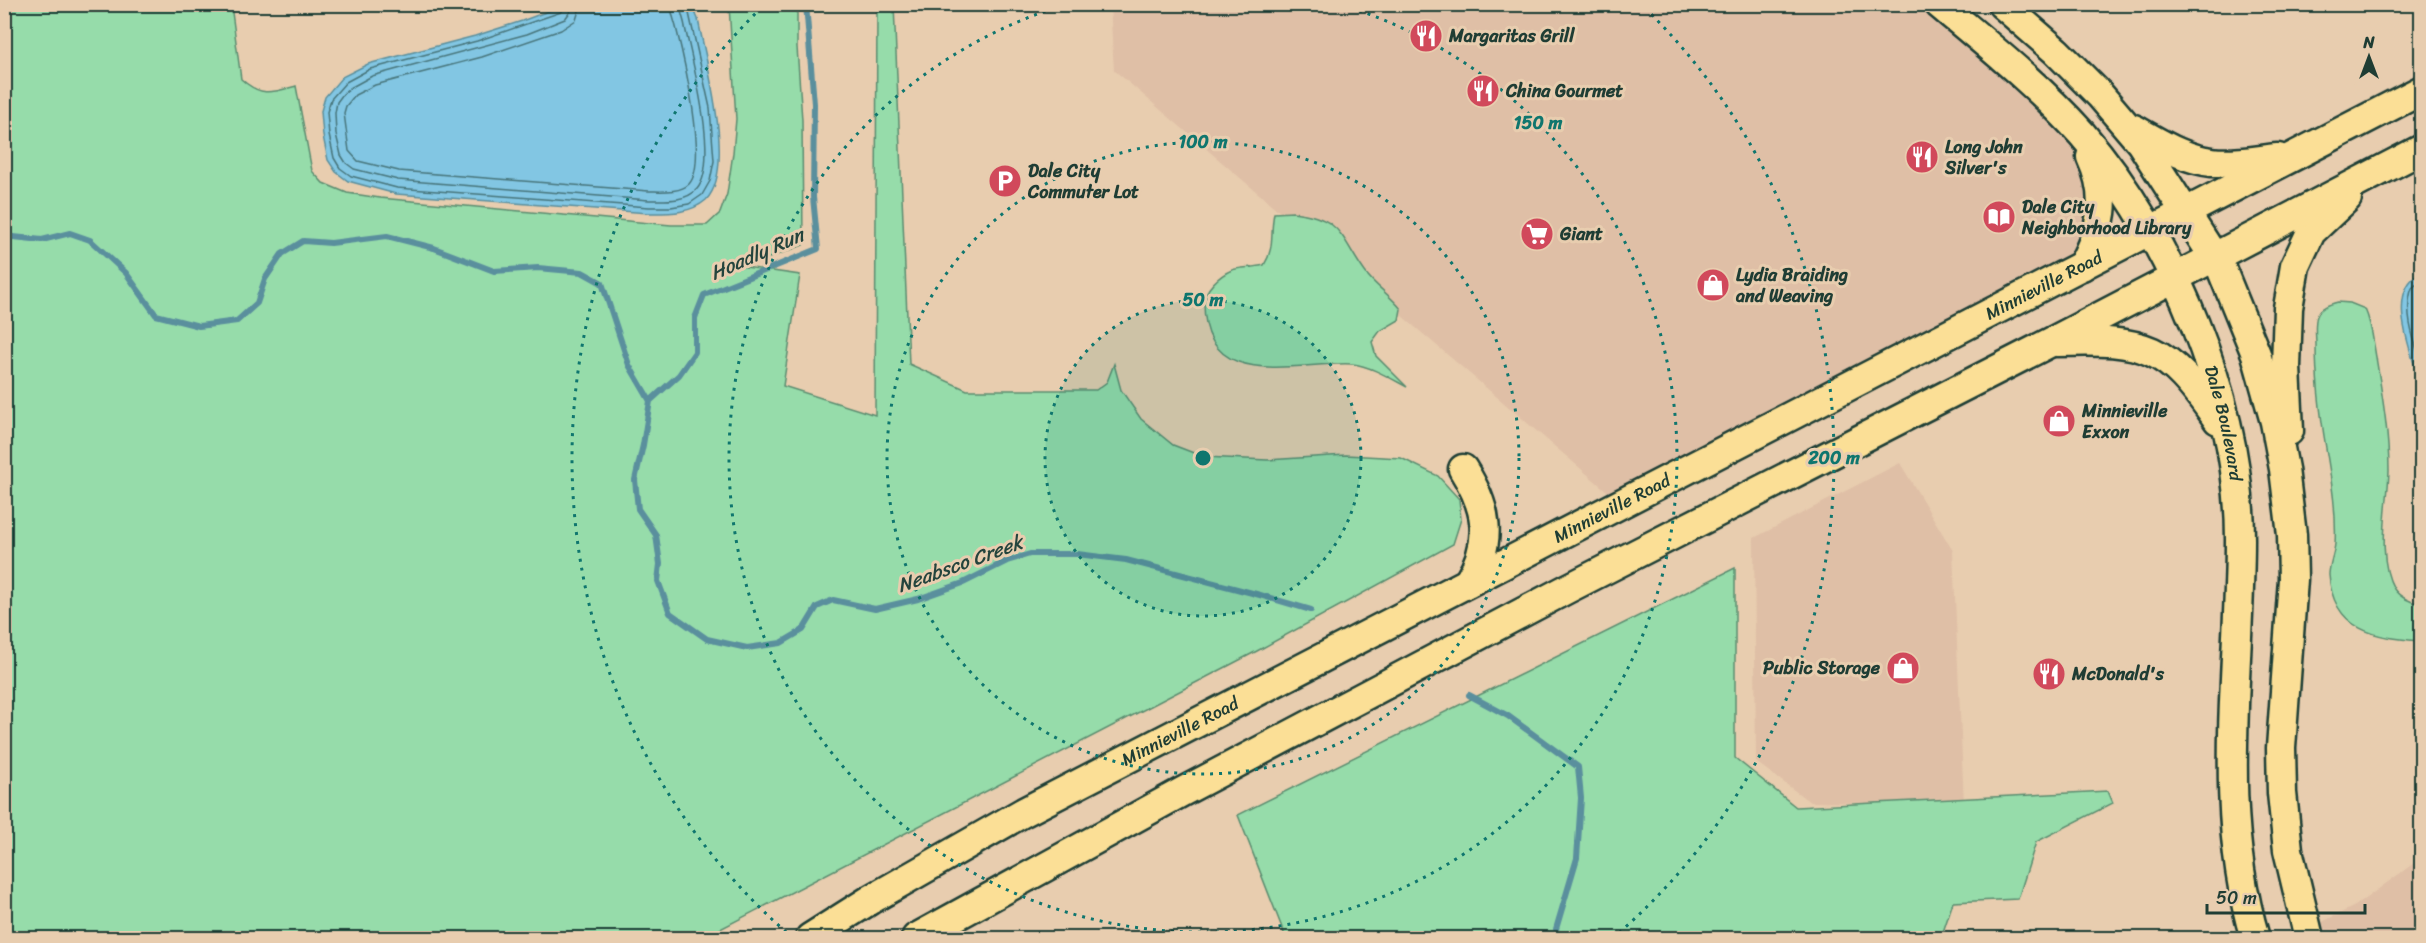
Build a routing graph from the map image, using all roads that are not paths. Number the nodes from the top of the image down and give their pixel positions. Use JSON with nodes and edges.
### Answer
{"nodes":[{"id":1,"x":1939,"y":4,"type":"edge"},
{"id":2,"x":2002,"y":4,"type":"edge"},
{"id":3,"x":2421,"y":90,"type":"edge"},
{"id":4,"x":2124,"y":123,"type":"junction"},
{"id":5,"x":2081,"y":133,"type":"junction"},
{"id":6,"x":2421,"y":149,"type":"edge"},
{"id":7,"x":2292,"y":156,"type":"junction"},
{"id":8,"x":2371,"y":175,"type":"junction"},
{"id":9,"x":2187,"y":213,"type":"junction"},
{"id":10,"x":2149,"y":232,"type":"junction"},
{"id":11,"x":2214,"y":256,"type":"junction"},
{"id":12,"x":2082,"y":266,"type":"junction"},
{"id":13,"x":2173,"y":277,"type":"junction"},
{"id":14,"x":2052,"y":342,"type":"junction"},
{"id":15,"x":2229,"y":436,"type":"junction"},
{"id":16,"x":1462,"y":469,"type":"dead end"},
{"id":17,"x":2284,"y":469,"type":"junction"},
{"id":18,"x":1469,"y":581,"type":"junction"},
{"id":19,"x":810,"y":939,"type":"edge"},
{"id":20,"x":916,"y":939,"type":"edge"},
{"id":21,"x":2255,"y":939,"type":"edge"},
{"id":22,"x":2309,"y":939,"type":"edge"}],
"edges":[{"from":1,"to":5,"type":"main road","name":"Dale Boulevard"},
{"from":2,"to":4,"type":"main road"},
{"from":3,"to":7,"type":"main road","name":"Minnieville Road"},
{"from":4,"to":7,"type":"main road"},
{"from":4,"to":9,"type":"main road"},
{"from":5,"to":10,"type":"main road","name":"Dale Boulevard"},
{"from":5,"to":12,"type":"main road"},
{"from":6,"to":8,"type":"main road"},
{"from":7,"to":9,"type":"main road","name":"Minnieville Road"},
{"from":8,"to":11,"type":"main road"},
{"from":8,"to":17,"type":"main road"},
{"from":9,"to":10,"type":"main road","name":"Minnieville Road"},
{"from":9,"to":11,"type":"main road"},
{"from":10,"to":12,"type":"main road","name":"Minnieville Road"},
{"from":10,"to":13,"type":"main road","name":"Dale Boulevard"},
{"from":11,"to":13,"type":"main road"},
{"from":11,"to":17,"type":"main road"},
{"from":12,"to":18,"type":"main road","name":"Minnieville Road"},
{"from":13,"to":14,"type":"main road"},
{"from":13,"to":15,"type":"main road","name":"Dale Boulevard"},
{"from":14,"to":15,"type":"main road"},
{"from":14,"to":20,"type":"main road"},
{"from":15,"to":21,"type":"main road","name":"Dale Boulevard"},
{"from":16,"to":18,"type":"main road"},
{"from":17,"to":22,"type":"main road"},
{"from":18,"to":19,"type":"main road","name":"Minnieville Road"}]}
